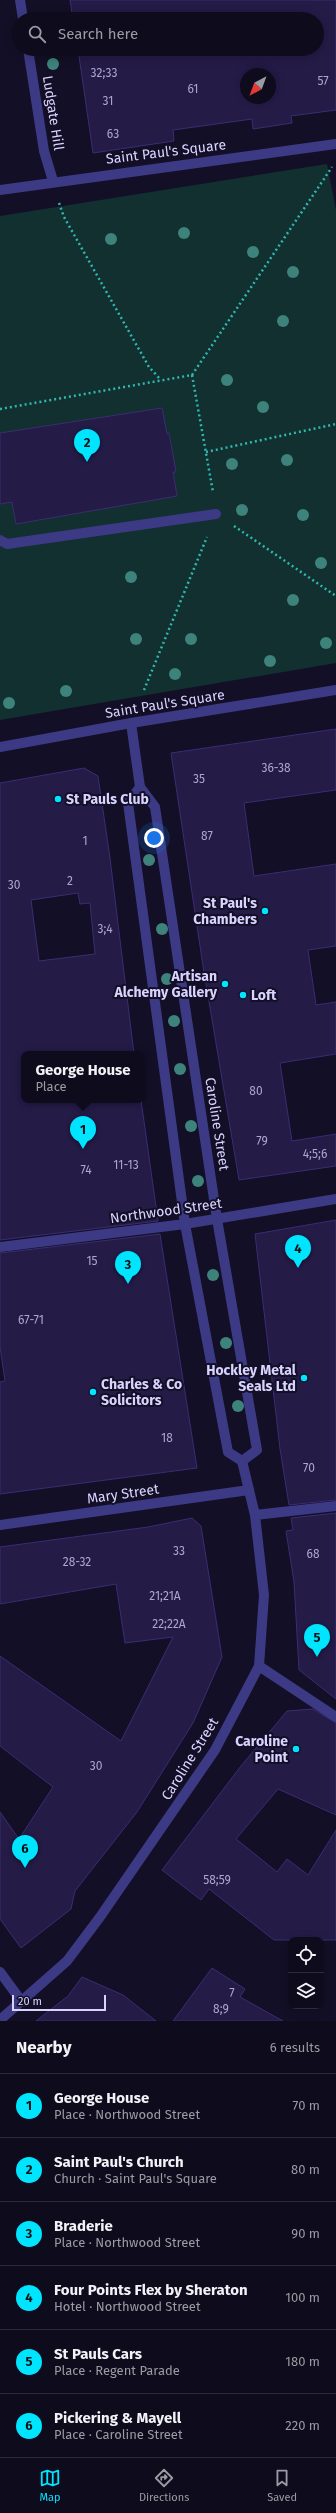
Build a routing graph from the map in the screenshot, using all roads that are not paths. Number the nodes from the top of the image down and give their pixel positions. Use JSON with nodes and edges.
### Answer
{"nodes":[{"id":1,"x":20,"y":0,"type":"edge"},
{"id":2,"x":22,"y":12,"type":"edge"},
{"id":3,"x":29,"y":56,"type":"edge"},
{"id":4,"x":336,"y":144,"type":"edge"},
{"id":5,"x":53,"y":181,"type":"junction"},
{"id":6,"x":0,"y":190,"type":"edge"},
{"id":7,"x":216,"y":514,"type":"road end"},
{"id":8,"x":0,"y":540,"type":"edge"},
{"id":9,"x":336,"y":690,"type":"edge"},
{"id":10,"x":131,"y":723,"type":"junction"},
{"id":11,"x":0,"y":747,"type":"edge"},
{"id":12,"x":140,"y":787,"type":"junction"},
{"id":13,"x":336,"y":1199,"type":"edge"},
{"id":14,"x":217,"y":1219,"type":"junction"},
{"id":15,"x":185,"y":1224,"type":"junction"},
{"id":16,"x":0,"y":1247,"type":"edge"},
{"id":17,"x":242,"y":1461,"type":"junction"},
{"id":18,"x":249,"y":1490,"type":"junction"},
{"id":19,"x":336,"y":1506,"type":"edge"},
{"id":20,"x":255,"y":1515,"type":"junction"},
{"id":21,"x":0,"y":1525,"type":"edge"},
{"id":22,"x":259,"y":1666,"type":"junction"},
{"id":23,"x":336,"y":1717,"type":"edge"},
{"id":24,"x":0,"y":1972,"type":"edge"},
{"id":25,"x":22,"y":2002,"type":"junction"},
{"id":26,"x":0,"y":2020,"type":"edge"}],
"edges":[{"from":1,"to":2,"type":"street"},
{"from":3,"to":5,"type":"street","name":"Ludgate Hill"},
{"from":4,"to":5,"type":"street","name":"Saint Paul's Square"},
{"from":5,"to":6,"type":"street","name":"Saint Paul's Square"},
{"from":7,"to":8,"type":"street"},
{"from":9,"to":10,"type":"street","name":"Saint Paul's Square"},
{"from":10,"to":11,"type":"street","name":"Saint Paul's Square"},
{"from":10,"to":12,"type":"street","name":"Caroline Street"},
{"from":12,"to":14,"type":"street","name":"Caroline Street"},
{"from":12,"to":15,"type":"street"},
{"from":13,"to":14,"type":"street","name":"Northwood Street"},
{"from":14,"to":15,"type":"street","name":"Northwood Street"},
{"from":14,"to":17,"type":"street","name":"Caroline Street"},
{"from":15,"to":16,"type":"street","name":"Northwood Street"},
{"from":15,"to":17,"type":"street"},
{"from":17,"to":18,"type":"street","name":"Caroline Street"},
{"from":18,"to":20,"type":"street","name":"Caroline Street"},
{"from":18,"to":21,"type":"street","name":"Mary Street"},
{"from":19,"to":20,"type":"street"},
{"from":20,"to":22,"type":"street","name":"Caroline Street"},
{"from":22,"to":23,"type":"street"},
{"from":22,"to":25,"type":"street","name":"Caroline Street"},
{"from":24,"to":25,"type":"street"},
{"from":25,"to":26,"type":"street","name":"Caroline Street"}]}
